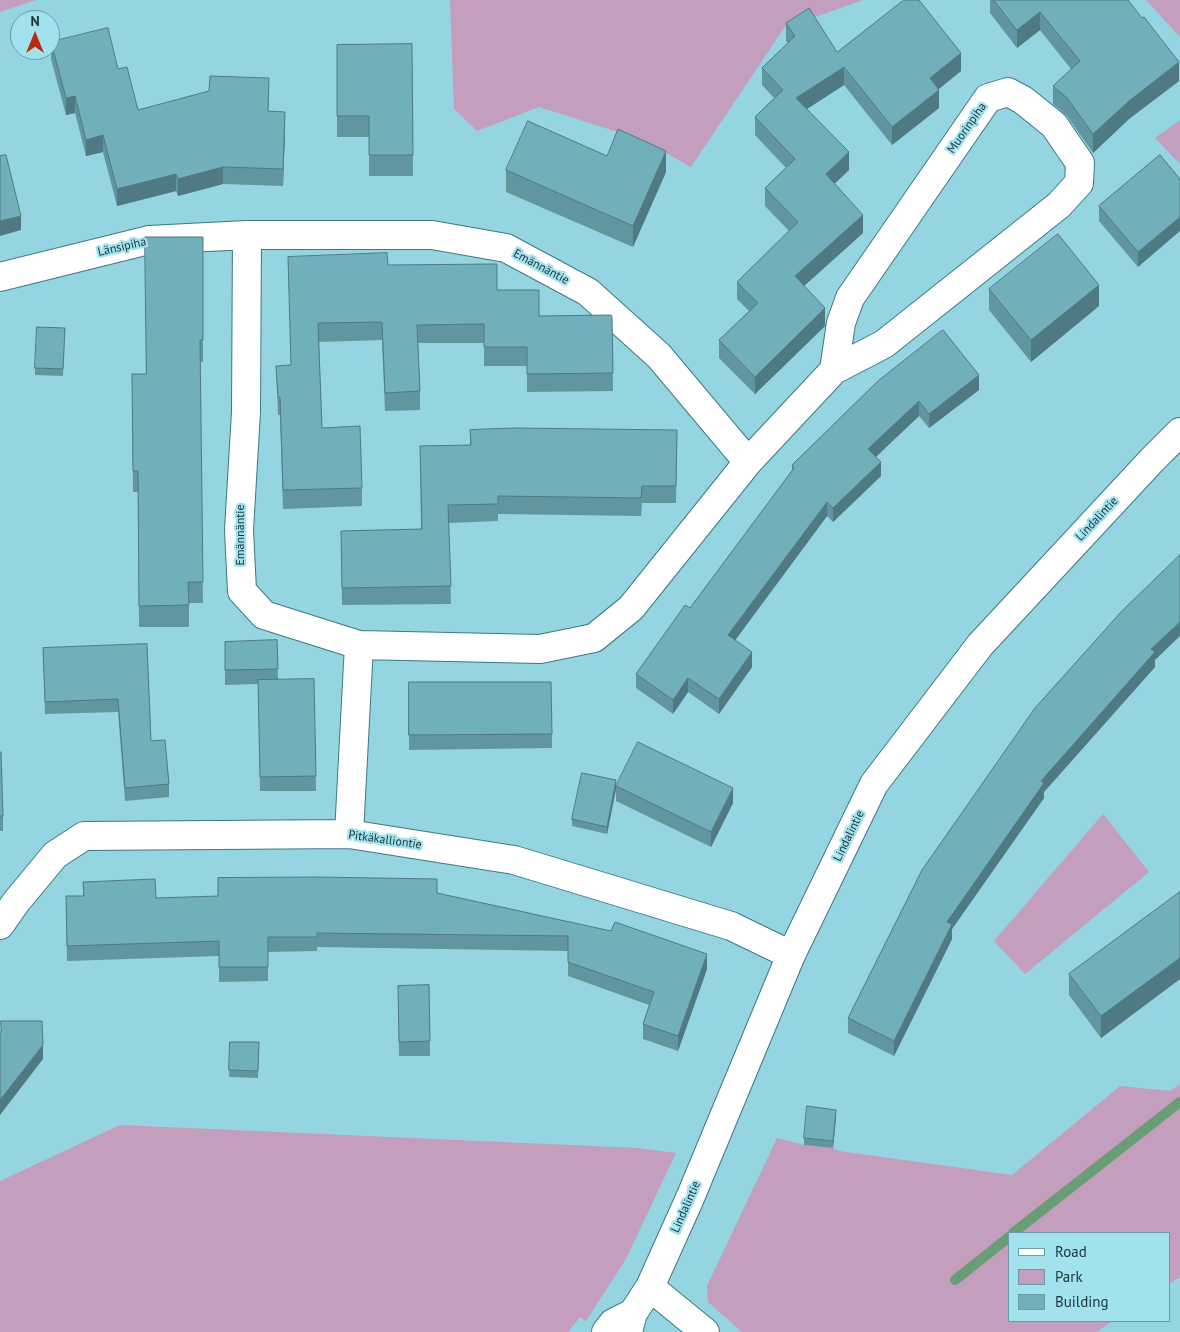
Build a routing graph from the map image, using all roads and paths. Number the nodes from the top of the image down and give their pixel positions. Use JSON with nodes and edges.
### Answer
{"nodes":[{"id":1,"x":247,"y":236,"type":"junction"},
{"id":2,"x":0,"y":277,"type":"edge"},
{"id":3,"x":834,"y":370,"type":"junction"},
{"id":4,"x":1180,"y":432,"type":"edge"},
{"id":5,"x":748,"y":462,"type":"junction"},
{"id":6,"x":359,"y":645,"type":"junction"},
{"id":7,"x":350,"y":834,"type":"junction"},
{"id":8,"x":0,"y":925,"type":"edge"},
{"id":9,"x":791,"y":955,"type":"junction"},
{"id":10,"x":650,"y":1287,"type":"junction"},
{"id":11,"x":631,"y":1322,"type":"edge"},
{"id":12,"x":606,"y":1332,"type":"edge"},
{"id":13,"x":704,"y":1332,"type":"edge"}],
"edges":[{"from":1,"to":2,"type":"street","name":"Länsipiha"},
{"from":1,"to":5,"type":"street","name":"Emännäntie"},
{"from":1,"to":6,"type":"street","name":"Emännäntie"},
{"from":3,"to":3,"type":"street","name":"Muorinpiha"},
{"from":3,"to":5,"type":"street","name":"Muorinpiha"},
{"from":4,"to":9,"type":"street","name":"Lindalintie"},
{"from":5,"to":6,"type":"street","name":"Emännäntie"},
{"from":6,"to":7,"type":"street"},
{"from":7,"to":8,"type":"street","name":"Pitkäkalliontie"},
{"from":7,"to":9,"type":"street","name":"Pitkäkalliontie"},
{"from":9,"to":10,"type":"street","name":"Lindalintie"},
{"from":10,"to":11,"type":"street","name":"Lindalintie"},
{"from":10,"to":13,"type":"street"},
{"from":11,"to":12,"type":"street","name":"Lindalintie"}]}
